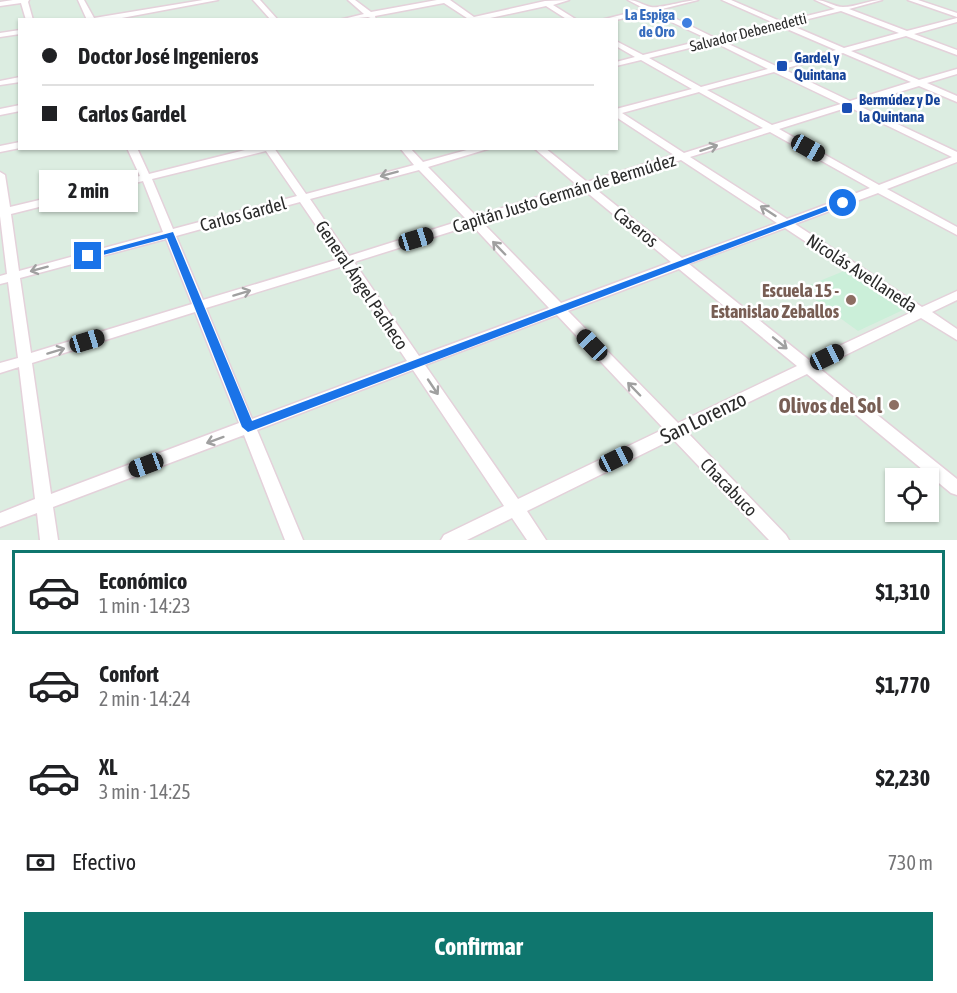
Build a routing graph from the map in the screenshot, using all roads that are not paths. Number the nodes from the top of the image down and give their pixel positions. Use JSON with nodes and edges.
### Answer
{"nodes":[{"id":1,"x":25,"y":0,"type":"edge"},
{"id":2,"x":81,"y":0,"type":"edge"},
{"id":3,"x":215,"y":0,"type":"edge"},
{"id":4,"x":256,"y":0,"type":"edge"},
{"id":5,"x":351,"y":0,"type":"edge"},
{"id":6,"x":446,"y":0,"type":"edge"},
{"id":7,"x":566,"y":0,"type":"edge"},
{"id":8,"x":631,"y":0,"type":"edge"},
{"id":9,"x":695,"y":0,"type":"edge"},
{"id":10,"x":725,"y":0,"type":"edge"},
{"id":11,"x":818,"y":0,"type":"edge"},
{"id":12,"x":879,"y":0,"type":"edge"},
{"id":13,"x":911,"y":0,"type":"edge"},
{"id":14,"x":201,"y":1,"type":"edge"},
{"id":15,"x":543,"y":2,"type":"edge"},
{"id":16,"x":0,"y":4,"type":"edge"},
{"id":17,"x":169,"y":7,"type":"junction"},
{"id":18,"x":651,"y":9,"type":"junction"},
{"id":19,"x":842,"y":9,"type":"junction"},
{"id":20,"x":957,"y":15,"type":"edge"},
{"id":21,"x":373,"y":17,"type":"edge"},
{"id":22,"x":30,"y":18,"type":"edge"},
{"id":23,"x":89,"y":18,"type":"edge"},
{"id":24,"x":106,"y":18,"type":"edge"},
{"id":25,"x":177,"y":18,"type":"edge"},
{"id":26,"x":273,"y":18,"type":"edge"},
{"id":27,"x":471,"y":18,"type":"edge"},
{"id":28,"x":476,"y":18,"type":"edge"},
{"id":29,"x":571,"y":18,"type":"edge"},
{"id":30,"x":613,"y":18,"type":"edge"},
{"id":31,"x":957,"y":20,"type":"edge"},
{"id":32,"x":782,"y":24,"type":"junction"},
{"id":33,"x":18,"y":32,"type":"edge"},
{"id":34,"x":908,"y":34,"type":"junction"},
{"id":35,"x":0,"y":35,"type":"edge"},
{"id":36,"x":715,"y":40,"type":"junction"},
{"id":37,"x":618,"y":44,"type":"edge"},
{"id":38,"x":844,"y":51,"type":"junction"},
{"id":39,"x":957,"y":53,"type":"edge"},
{"id":40,"x":644,"y":58,"type":"junction"},
{"id":41,"x":618,"y":64,"type":"edge"},
{"id":42,"x":777,"y":70,"type":"junction"},
{"id":43,"x":957,"y":71,"type":"edge"},
{"id":44,"x":18,"y":79,"type":"edge"},
{"id":45,"x":0,"y":83,"type":"edge"},
{"id":46,"x":921,"y":83,"type":"junction"},
{"id":47,"x":700,"y":90,"type":"junction"},
{"id":48,"x":957,"y":99,"type":"edge"},
{"id":49,"x":850,"y":105,"type":"junction"},
{"id":50,"x":18,"y":108,"type":"edge"},
{"id":51,"x":0,"y":112,"type":"edge"},
{"id":52,"x":618,"y":112,"type":"edge"},
{"id":53,"x":618,"y":114,"type":"edge"},
{"id":54,"x":771,"y":128,"type":"junction"},
{"id":55,"x":18,"y":145,"type":"edge"},
{"id":56,"x":0,"y":149,"type":"edge"},
{"id":57,"x":133,"y":150,"type":"edge"},
{"id":58,"x":260,"y":150,"type":"edge"},
{"id":59,"x":269,"y":150,"type":"edge"},
{"id":60,"x":406,"y":150,"type":"edge"},
{"id":61,"x":480,"y":150,"type":"edge"},
{"id":62,"x":540,"y":150,"type":"edge"},
{"id":63,"x":684,"y":156,"type":"junction"},
{"id":64,"x":957,"y":158,"type":"edge"},
{"id":65,"x":421,"y":166,"type":"junction"},
{"id":66,"x":0,"y":175,"type":"edge"},
{"id":67,"x":147,"y":178,"type":"junction"},
{"id":68,"x":585,"y":186,"type":"junction"},
{"id":69,"x":881,"y":189,"type":"junction"},
{"id":70,"x":303,"y":198,"type":"junction"},
{"id":71,"x":3,"y":213,"type":"edge"},
{"id":72,"x":473,"y":221,"type":"junction"},
{"id":73,"x":787,"y":224,"type":"junction"},
{"id":74,"x":957,"y":232,"type":"edge"},
{"id":75,"x":170,"y":234,"type":"junction"},
{"id":76,"x":346,"y":260,"type":"junction"},
{"id":77,"x":681,"y":264,"type":"junction"},
{"id":78,"x":14,"y":276,"type":"junction"},
{"id":79,"x":0,"y":280,"type":"edge"},
{"id":80,"x":957,"y":295,"type":"edge"},
{"id":81,"x":199,"y":306,"type":"junction"},
{"id":82,"x":559,"y":311,"type":"junction"},
{"id":83,"x":921,"y":312,"type":"junction"},
{"id":84,"x":957,"y":335,"type":"edge"},
{"id":85,"x":26,"y":360,"type":"junction"},
{"id":86,"x":417,"y":364,"type":"junction"},
{"id":87,"x":809,"y":366,"type":"junction"},
{"id":88,"x":0,"y":368,"type":"edge"},
{"id":89,"x":248,"y":427,"type":"junction"},
{"id":90,"x":675,"y":431,"type":"junction"},
{"id":91,"x":957,"y":488,"type":"edge"},
{"id":92,"x":44,"y":503,"type":"junction"},
{"id":93,"x":515,"y":508,"type":"junction"},
{"id":94,"x":0,"y":520,"type":"edge"},
{"id":95,"x":49,"y":540,"type":"edge"},
{"id":96,"x":294,"y":540,"type":"edge"},
{"id":97,"x":450,"y":540,"type":"edge"},
{"id":98,"x":537,"y":540,"type":"edge"},
{"id":99,"x":780,"y":540,"type":"edge"}],
"edges":[{"from":1,"to":16,"type":"street"},
{"from":1,"to":22,"type":"street"},
{"from":2,"to":23,"type":"street"},
{"from":3,"to":14,"type":"street"},
{"from":4,"to":26,"type":"street"},
{"from":5,"to":21,"type":"street"},
{"from":6,"to":21,"type":"street"},
{"from":6,"to":27,"type":"street"},
{"from":7,"to":15,"type":"street"},
{"from":8,"to":18,"type":"street"},
{"from":9,"to":18,"type":"street"},
{"from":10,"to":32,"type":"street"},
{"from":11,"to":19,"type":"street"},
{"from":12,"to":19,"type":"street","name":"Salvador Debenedetti"},
{"from":13,"to":20,"type":"street"},
{"from":14,"to":17,"type":"street"},
{"from":15,"to":28,"type":"street"},
{"from":15,"to":29,"type":"street"},
{"from":17,"to":24,"type":"street"},
{"from":17,"to":25,"type":"street"},
{"from":18,"to":30,"type":"street"},
{"from":18,"to":36,"type":"street"},
{"from":19,"to":32,"type":"street","name":"Salvador Debenedetti"},
{"from":19,"to":34,"type":"street"},
{"from":31,"to":34,"type":"street"},
{"from":32,"to":36,"type":"street","name":"Salvador Debenedetti"},
{"from":32,"to":38,"type":"street"},
{"from":33,"to":35,"type":"street"},
{"from":34,"to":38,"type":"street"},
{"from":34,"to":39,"type":"street"},
{"from":36,"to":40,"type":"street","name":"Salvador Debenedetti"},
{"from":36,"to":42,"type":"street"},
{"from":37,"to":40,"type":"street"},
{"from":38,"to":42,"type":"street"},
{"from":38,"to":46,"type":"street"},
{"from":40,"to":41,"type":"street","name":"Salvador Debenedetti"},
{"from":40,"to":47,"type":"street"},
{"from":42,"to":47,"type":"street"},
{"from":42,"to":49,"type":"street"},
{"from":43,"to":46,"type":"street","name":"Capitán Justo Germán de Bermúdez"},
{"from":44,"to":45,"type":"street"},
{"from":46,"to":48,"type":"street"},
{"from":46,"to":49,"type":"street","name":"Capitán Justo Germán de Bermúdez"},
{"from":47,"to":52,"type":"street"},
{"from":47,"to":54,"type":"street"},
{"from":49,"to":54,"type":"street","name":"Capitán Justo Germán de Bermúdez"},
{"from":49,"to":64,"type":"street"},
{"from":50,"to":51,"type":"street"},
{"from":53,"to":63,"type":"street","name":"Nicolás Avellaneda"},
{"from":63,"to":54,"type":"street","name":"Capitán Justo Germán de Bermúdez","one_way":true},
{"from":54,"to":69,"type":"street"},
{"from":55,"to":56,"type":"street"},
{"from":57,"to":67,"type":"street"},
{"from":58,"to":67,"type":"street"},
{"from":59,"to":70,"type":"street","name":"General Ángel Pacheco"},
{"from":60,"to":65,"type":"street","name":"Chacabuco"},
{"from":61,"to":65,"type":"street","name":"Carlos Gardel"},
{"from":62,"to":68,"type":"street","name":"Caseros"},
{"from":63,"to":68,"type":"street","name":"Capitán Justo Germán de Bermúdez"},
{"from":73,"to":63,"type":"street","name":"Nicolás Avellaneda","one_way":true},
{"from":64,"to":69,"type":"street"},
{"from":65,"to":70,"type":"street","name":"Carlos Gardel","one_way":true},
{"from":65,"to":72,"type":"street","name":"Chacabuco"},
{"from":66,"to":71,"type":"street"},
{"from":67,"to":71,"type":"street"},
{"from":67,"to":75,"type":"street"},
{"from":68,"to":72,"type":"street","name":"Capitán Justo Germán de Bermúdez"},
{"from":68,"to":77,"type":"street","name":"Caseros"},
{"from":69,"to":73,"type":"street"},
{"from":69,"to":74,"type":"street"},
{"from":70,"to":75,"type":"street","name":"Carlos Gardel"},
{"from":70,"to":76,"type":"street","name":"General Ángel Pacheco"},
{"from":71,"to":78,"type":"street"},
{"from":72,"to":76,"type":"street","name":"Capitán Justo Germán de Bermúdez"},
{"from":82,"to":72,"type":"street","name":"Chacabuco","one_way":true},
{"from":73,"to":77,"type":"street"},
{"from":73,"to":83,"type":"street","name":"Nicolás Avellaneda"},
{"from":75,"to":78,"type":"street","name":"Carlos Gardel","one_way":true},
{"from":75,"to":81,"type":"street"},
{"from":81,"to":76,"type":"street","name":"Capitán Justo Germán de Bermúdez","one_way":true},
{"from":76,"to":86,"type":"street","name":"General Ángel Pacheco"},
{"from":77,"to":82,"type":"street"},
{"from":77,"to":87,"type":"street","name":"Caseros","one_way":true},
{"from":78,"to":79,"type":"street","name":"Carlos Gardel"},
{"from":78,"to":85,"type":"street"},
{"from":80,"to":83,"type":"street","name":"San Lorenzo"},
{"from":85,"to":81,"type":"street","name":"Capitán Justo Germán de Bermúdez","one_way":true},
{"from":81,"to":89,"type":"street"},
{"from":82,"to":86,"type":"street"},
{"from":90,"to":82,"type":"street","name":"Chacabuco","one_way":true},
{"from":83,"to":84,"type":"street","name":"Nicolás Avellaneda"},
{"from":83,"to":87,"type":"street","name":"San Lorenzo"},
{"from":85,"to":88,"type":"street","name":"Capitán Justo Germán de Bermúdez"},
{"from":85,"to":92,"type":"street"},
{"from":86,"to":89,"type":"street"},
{"from":86,"to":93,"type":"street","name":"General Ángel Pacheco","one_way":true},
{"from":87,"to":90,"type":"street","name":"San Lorenzo"},
{"from":87,"to":91,"type":"street","name":"Caseros"},
{"from":89,"to":92,"type":"street","one_way":true},
{"from":89,"to":96,"type":"street"},
{"from":90,"to":93,"type":"street","name":"San Lorenzo"},
{"from":90,"to":99,"type":"street","name":"Chacabuco"},
{"from":92,"to":94,"type":"street"},
{"from":92,"to":95,"type":"street"},
{"from":93,"to":97,"type":"street","name":"San Lorenzo"},
{"from":93,"to":98,"type":"street","name":"General Ángel Pacheco"}]}
